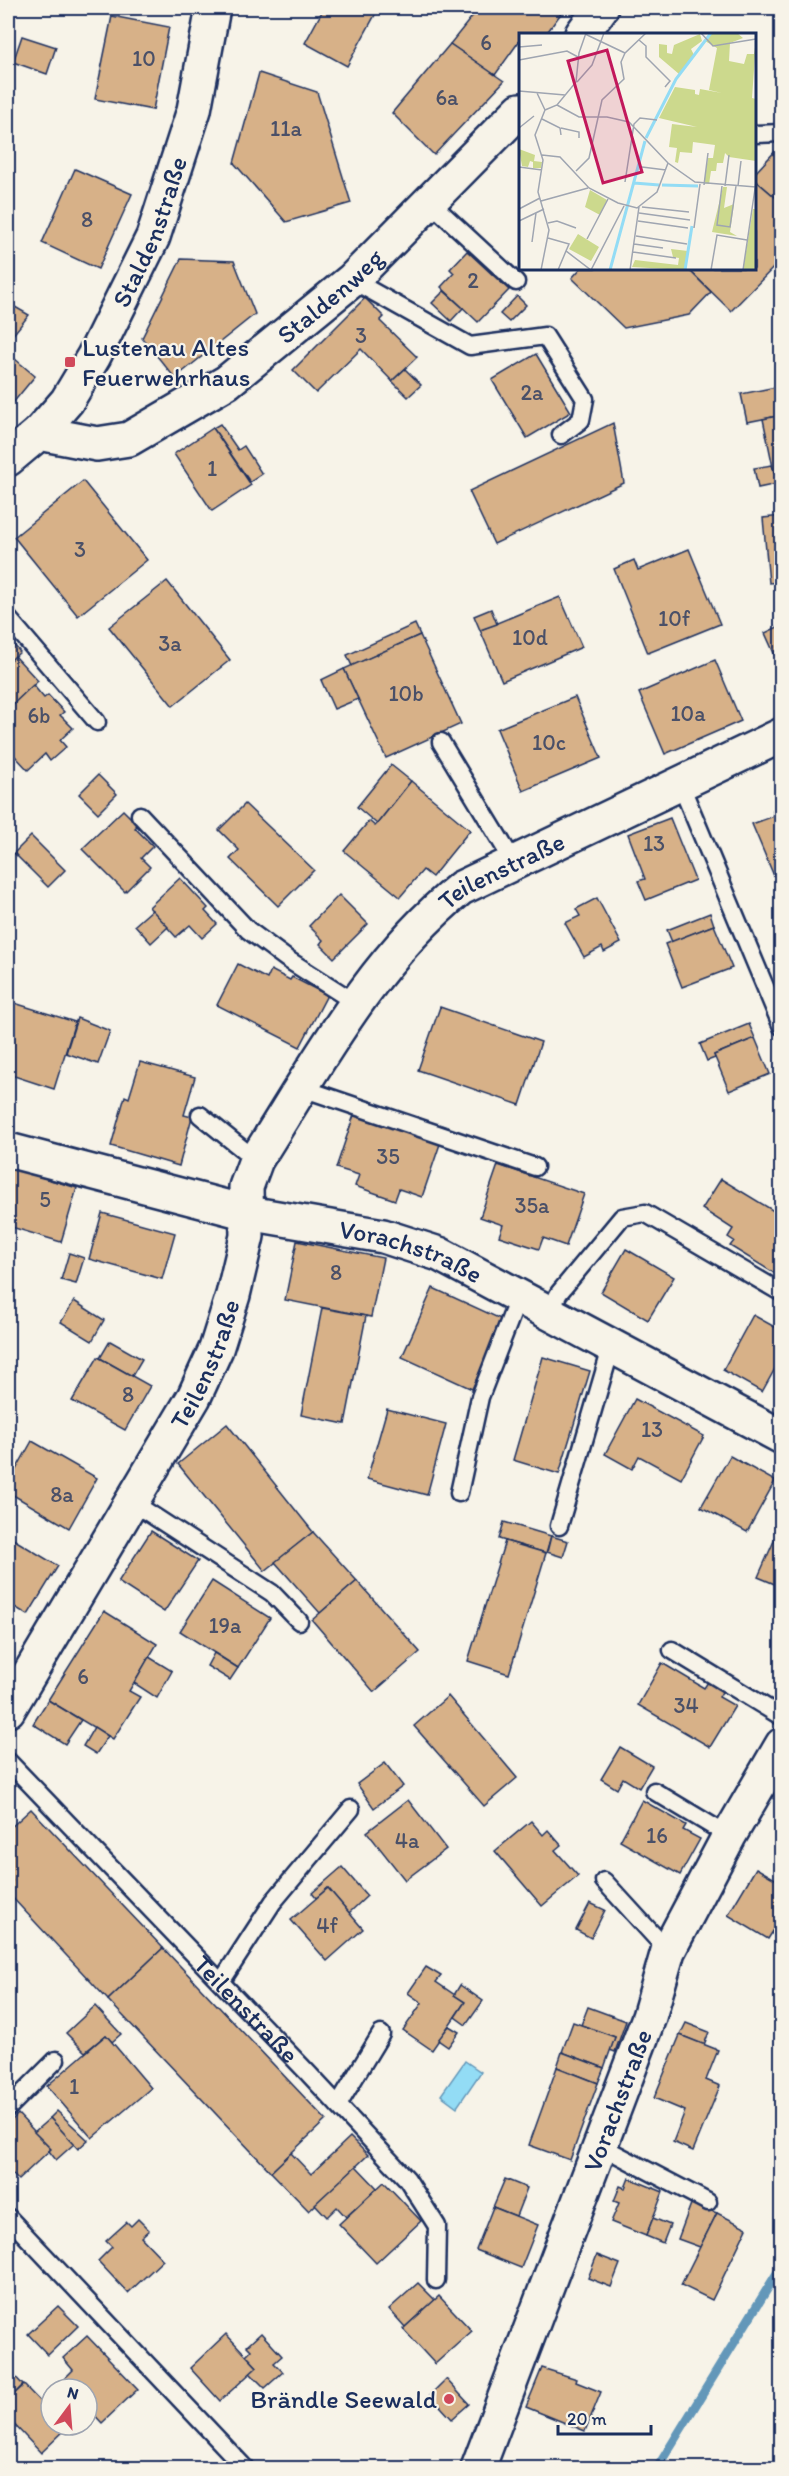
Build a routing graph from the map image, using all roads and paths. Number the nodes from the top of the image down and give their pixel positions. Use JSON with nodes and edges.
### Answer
{"nodes":[{"id":1,"x":213,"y":8,"type":"edge"},
{"id":2,"x":519,"y":111,"type":"edge"},
{"id":3,"x":782,"y":133,"type":"edge"},
{"id":4,"x":756,"y":134,"type":"edge"},
{"id":5,"x":431,"y":203,"type":"junction"},
{"id":6,"x":352,"y":280,"type":"junction"},
{"id":7,"x":516,"y":282,"type":"dead end"},
{"id":8,"x":39,"y":433,"type":"junction"},
{"id":9,"x":561,"y":435,"type":"dead end"},
{"id":10,"x":8,"y":459,"type":"edge"},
{"id":11,"x":8,"y":618,"type":"edge"},
{"id":12,"x":97,"y":722,"type":"dead end"},
{"id":13,"x":782,"y":735,"type":"edge"},
{"id":14,"x":441,"y":742,"type":"dead end"},
{"id":15,"x":680,"y":783,"type":"junction"},
{"id":16,"x":140,"y":815,"type":"dead end"},
{"id":17,"x":513,"y":861,"type":"junction"},
{"id":18,"x":356,"y":1003,"type":"junction"},
{"id":19,"x":782,"y":1027,"type":"edge"},
{"id":20,"x":302,"y":1088,"type":"junction"},
{"id":21,"x":200,"y":1115,"type":"dead end"},
{"id":22,"x":8,"y":1150,"type":"edge"},
{"id":23,"x":256,"y":1160,"type":"junction"},
{"id":24,"x":535,"y":1167,"type":"dead end"},
{"id":25,"x":248,"y":1213,"type":"junction"},
{"id":26,"x":782,"y":1293,"type":"edge"},
{"id":27,"x":519,"y":1296,"type":"junction"},
{"id":28,"x":549,"y":1312,"type":"junction"},
{"id":29,"x":612,"y":1345,"type":"junction"},
{"id":30,"x":782,"y":1437,"type":"edge"},
{"id":31,"x":459,"y":1493,"type":"dead end"},
{"id":32,"x":132,"y":1502,"type":"junction"},
{"id":33,"x":559,"y":1526,"type":"dead end"},
{"id":34,"x":299,"y":1621,"type":"dead end"},
{"id":35,"x":672,"y":1650,"type":"dead end"},
{"id":36,"x":8,"y":1710,"type":"edge"},
{"id":37,"x":782,"y":1717,"type":"edge"},
{"id":38,"x":782,"y":1745,"type":"edge"},
{"id":39,"x":8,"y":1761,"type":"edge"},
{"id":40,"x":654,"y":1791,"type":"dead end"},
{"id":41,"x":351,"y":1809,"type":"dead end"},
{"id":42,"x":729,"y":1836,"type":"junction"},
{"id":43,"x":604,"y":1881,"type":"dead end"},
{"id":44,"x":668,"y":1951,"type":"junction"},
{"id":45,"x":221,"y":1982,"type":"junction"},
{"id":46,"x":381,"y":2034,"type":"dead end"},
{"id":47,"x":56,"y":2060,"type":"dead end"},
{"id":48,"x":338,"y":2105,"type":"junction"},
{"id":49,"x":8,"y":2108,"type":"edge"},
{"id":50,"x":601,"y":2146,"type":"junction"},
{"id":51,"x":708,"y":2202,"type":"dead end"},
{"id":52,"x":8,"y":2217,"type":"edge"},
{"id":53,"x":436,"y":2280,"type":"dead end"},
{"id":54,"x":245,"y":2469,"type":"edge"},
{"id":55,"x":478,"y":2469,"type":"edge"}],
"edges":[{"from":1,"to":8,"type":"street","name":"Staldenstraße"},
{"from":2,"to":5,"type":"street","name":"Staldenweg"},
{"from":3,"to":4,"type":"lane"},
{"from":5,"to":6,"type":"street","name":"Staldenweg"},
{"from":5,"to":7,"type":"lane"},
{"from":6,"to":8,"type":"street","name":"Staldenweg"},
{"from":6,"to":9,"type":"lane"},
{"from":8,"to":10,"type":"street","name":"Staldenstraße"},
{"from":11,"to":12,"type":"lane"},
{"from":13,"to":15,"type":"street","name":"Teilenstraße"},
{"from":14,"to":17,"type":"lane"},
{"from":15,"to":17,"type":"street","name":"Teilenstraße"},
{"from":15,"to":19,"type":"lane"},
{"from":16,"to":18,"type":"lane"},
{"from":17,"to":18,"type":"street","name":"Teilenstraße"},
{"from":18,"to":20,"type":"street","name":"Teilenstraße"},
{"from":20,"to":23,"type":"street","name":"Teilenstraße"},
{"from":20,"to":24,"type":"lane"},
{"from":21,"to":23,"type":"lane"},
{"from":22,"to":25,"type":"street","name":"Vorachstraße"},
{"from":23,"to":25,"type":"street","name":"Teilenstraße"},
{"from":25,"to":27,"type":"street","name":"Vorachstraße"},
{"from":25,"to":32,"type":"street","name":"Teilenstraße"},
{"from":26,"to":28,"type":"lane"},
{"from":27,"to":28,"type":"street","name":"Vorachstraße"},
{"from":27,"to":31,"type":"lane"},
{"from":28,"to":29,"type":"street","name":"Vorachstraße"},
{"from":29,"to":30,"type":"street","name":"Vorachstraße"},
{"from":29,"to":33,"type":"lane"},
{"from":32,"to":34,"type":"lane"},
{"from":32,"to":36,"type":"street","name":"Teilenstraße"},
{"from":35,"to":37,"type":"lane"},
{"from":38,"to":42,"type":"street","name":"Vorachstraße"},
{"from":39,"to":45,"type":"lane","name":"Teilenstraße"},
{"from":40,"to":42,"type":"lane"},
{"from":41,"to":45,"type":"lane"},
{"from":42,"to":44,"type":"street","name":"Vorachstraße"},
{"from":43,"to":44,"type":"lane"},
{"from":44,"to":50,"type":"street","name":"Vorachstraße"},
{"from":45,"to":48,"type":"lane","name":"Teilenstraße"},
{"from":46,"to":48,"type":"lane"},
{"from":47,"to":49,"type":"lane"},
{"from":48,"to":53,"type":"lane","name":"Teilenstraße"},
{"from":50,"to":51,"type":"lane"},
{"from":50,"to":55,"type":"street","name":"Vorachstraße"},
{"from":52,"to":54,"type":"lane"}]}
